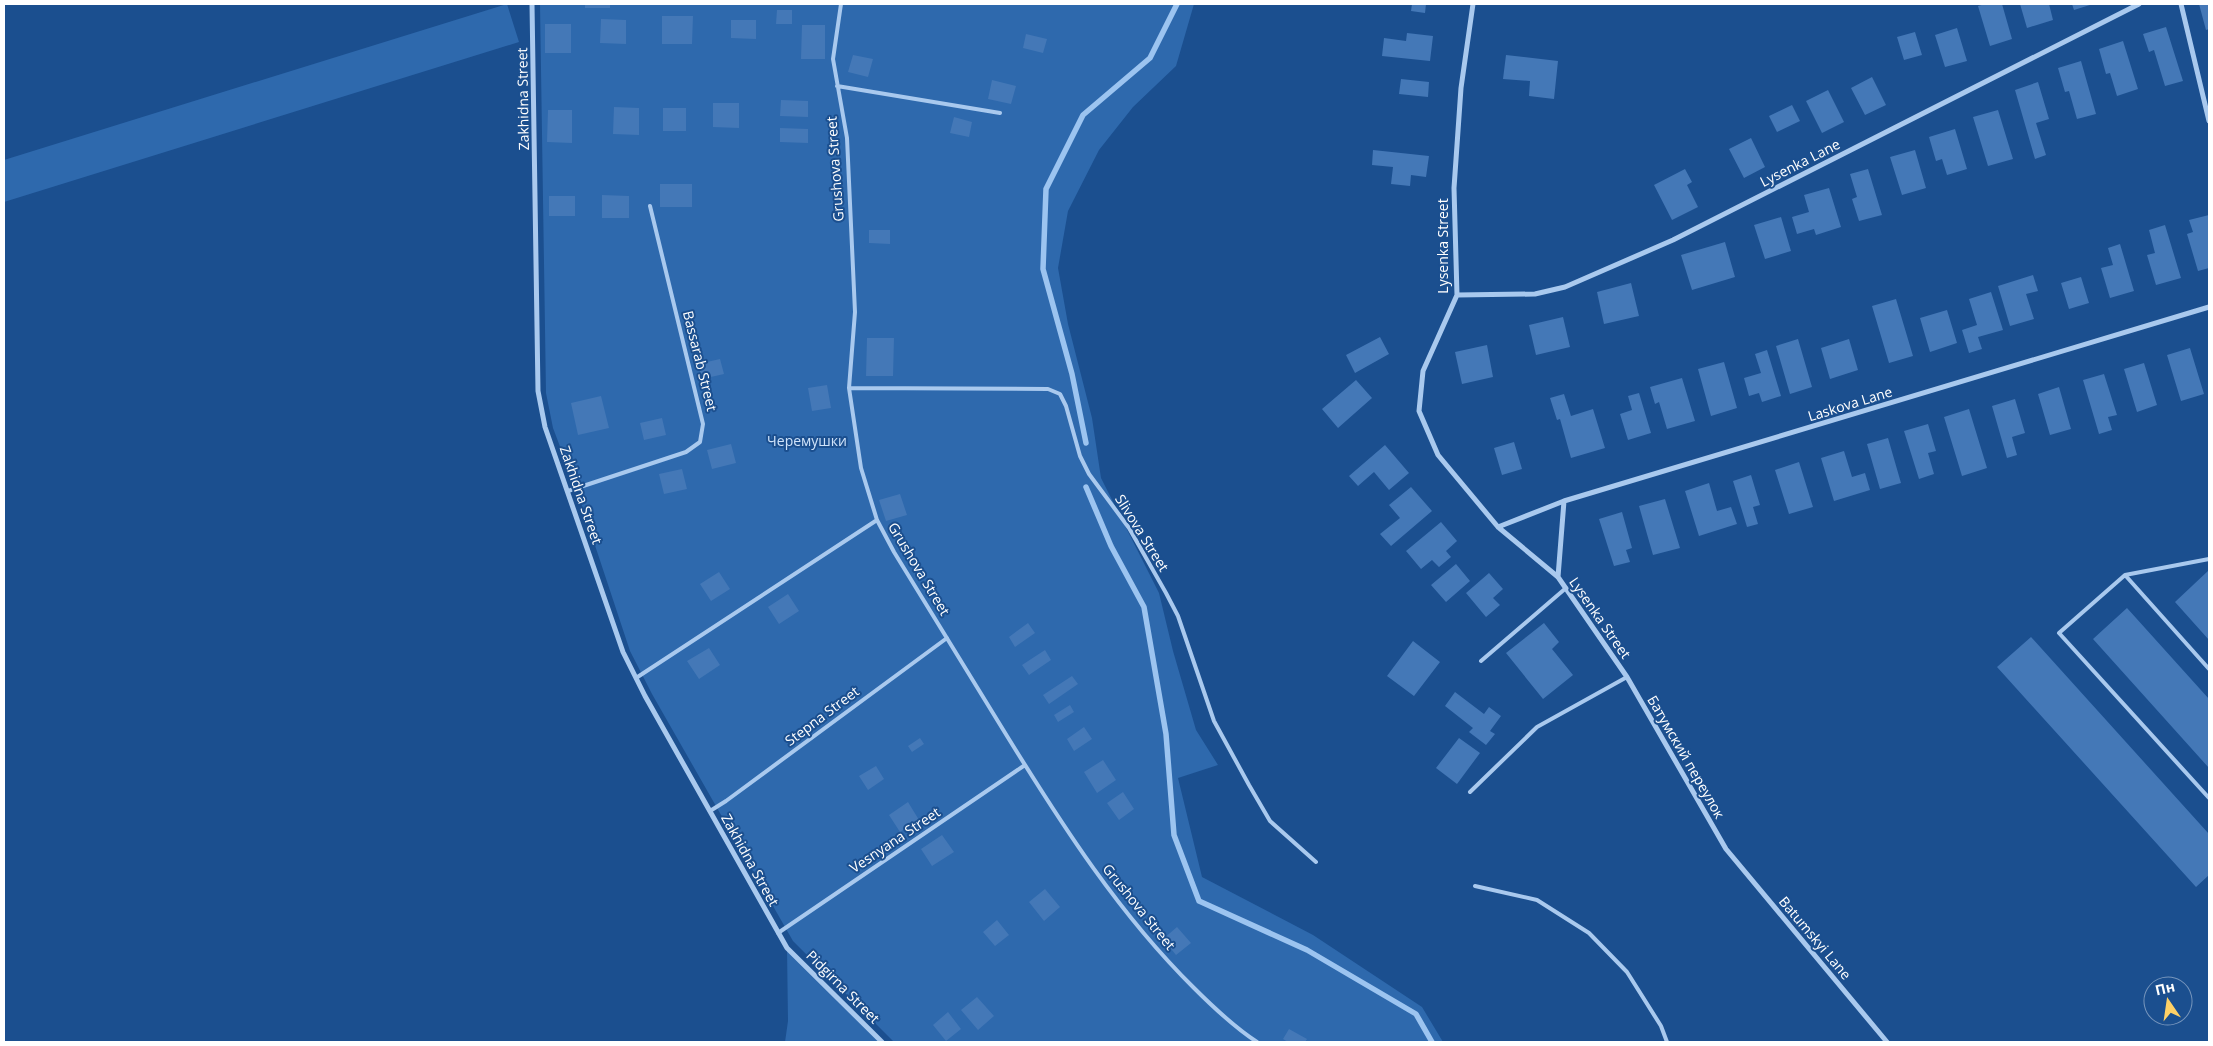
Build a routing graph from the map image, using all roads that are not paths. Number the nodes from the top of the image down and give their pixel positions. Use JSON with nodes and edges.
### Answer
{"nodes":[{"id":1,"x":532,"y":4,"type":"edge"},
{"id":2,"x":841,"y":4,"type":"edge"},
{"id":3,"x":1473,"y":4,"type":"edge"},
{"id":4,"x":2139,"y":4,"type":"edge"},
{"id":5,"x":2181,"y":4,"type":"edge"},
{"id":6,"x":837,"y":86,"type":"junction"},
{"id":7,"x":1000,"y":113,"type":"dead end"},
{"id":8,"x":2209,"y":121,"type":"edge"},
{"id":9,"x":650,"y":206,"type":"dead end"},
{"id":10,"x":1457,"y":295,"type":"junction"},
{"id":11,"x":2209,"y":307,"type":"edge"},
{"id":12,"x":849,"y":388,"type":"junction"},
{"id":13,"x":568,"y":491,"type":"junction"},
{"id":14,"x":1564,"y":501,"type":"junction"},
{"id":15,"x":877,"y":520,"type":"junction"},
{"id":16,"x":1498,"y":526,"type":"junction"},
{"id":17,"x":2209,"y":559,"type":"edge"},
{"id":18,"x":2125,"y":576,"type":"junction"},
{"id":19,"x":1558,"y":577,"type":"junction"},
{"id":20,"x":1566,"y":588,"type":"junction"},
{"id":21,"x":947,"y":638,"type":"junction"},
{"id":22,"x":1481,"y":662,"type":"dead end"},
{"id":23,"x":2209,"y":669,"type":"edge"},
{"id":24,"x":1627,"y":677,"type":"junction"},
{"id":25,"x":636,"y":678,"type":"junction"},
{"id":26,"x":1025,"y":765,"type":"junction"},
{"id":27,"x":1470,"y":792,"type":"dead end"},
{"id":28,"x":2209,"y":798,"type":"edge"},
{"id":29,"x":710,"y":811,"type":"junction"},
{"id":30,"x":1726,"y":849,"type":"joint"},
{"id":31,"x":1316,"y":862,"type":"dead end"},
{"id":32,"x":1476,"y":886,"type":"dead end"},
{"id":33,"x":778,"y":933,"type":"junction"},
{"id":34,"x":787,"y":948,"type":"joint"},
{"id":35,"x":882,"y":1042,"type":"edge"},
{"id":36,"x":1257,"y":1042,"type":"edge"},
{"id":37,"x":1668,"y":1042,"type":"edge"},
{"id":38,"x":1887,"y":1042,"type":"edge"}],
"edges":[{"from":1,"to":13,"type":"street","name":"Zakhidna Street"},
{"from":2,"to":6,"type":"lane","name":"Grushova Street"},
{"from":3,"to":10,"type":"street","name":"Lysenka Street"},
{"from":4,"to":10,"type":"street","name":"Lysenka Lane"},
{"from":5,"to":8,"type":"street"},
{"from":6,"to":7,"type":"lane"},
{"from":6,"to":12,"type":"lane","name":"Grushova Street"},
{"from":9,"to":13,"type":"lane","name":"Bassarab Street"},
{"from":10,"to":16,"type":"street","name":"Lysenka Street"},
{"from":11,"to":14,"type":"street","name":"Laskova Lane"},
{"from":12,"to":15,"type":"lane","name":"Grushova Street"},
{"from":12,"to":31,"type":"lane","name":"Slivova Street"},
{"from":13,"to":25,"type":"street","name":"Zakhidna Street"},
{"from":14,"to":16,"type":"street","name":"Laskova Lane"},
{"from":14,"to":19,"type":"street"},
{"from":15,"to":21,"type":"lane","name":"Grushova Street"},
{"from":15,"to":25,"type":"lane"},
{"from":16,"to":19,"type":"street","name":"Lysenka Street"},
{"from":17,"to":18,"type":"lane"},
{"from":18,"to":23,"type":"lane"},
{"from":18,"to":28,"type":"lane"},
{"from":19,"to":20,"type":"street","name":"Lysenka Street"},
{"from":20,"to":22,"type":"lane"},
{"from":20,"to":24,"type":"street","name":"Lysenka Street"},
{"from":21,"to":26,"type":"lane","name":"Grushova Street"},
{"from":21,"to":29,"type":"lane","name":"Stepna Street"},
{"from":24,"to":27,"type":"lane"},
{"from":24,"to":30,"type":"street","name":"Батумский переулок"},
{"from":25,"to":29,"type":"street","name":"Zakhidna Street"},
{"from":26,"to":33,"type":"lane","name":"Vesnyana Street"},
{"from":26,"to":36,"type":"lane","name":"Grushova Street"},
{"from":29,"to":33,"type":"street","name":"Zakhidna Street"},
{"from":30,"to":38,"type":"street","name":"Batumskyi Lane"},
{"from":32,"to":37,"type":"lane"},
{"from":33,"to":34,"type":"street","name":"Zakhidna Street"},
{"from":34,"to":35,"type":"street","name":"Pidgirna Street"}]}
